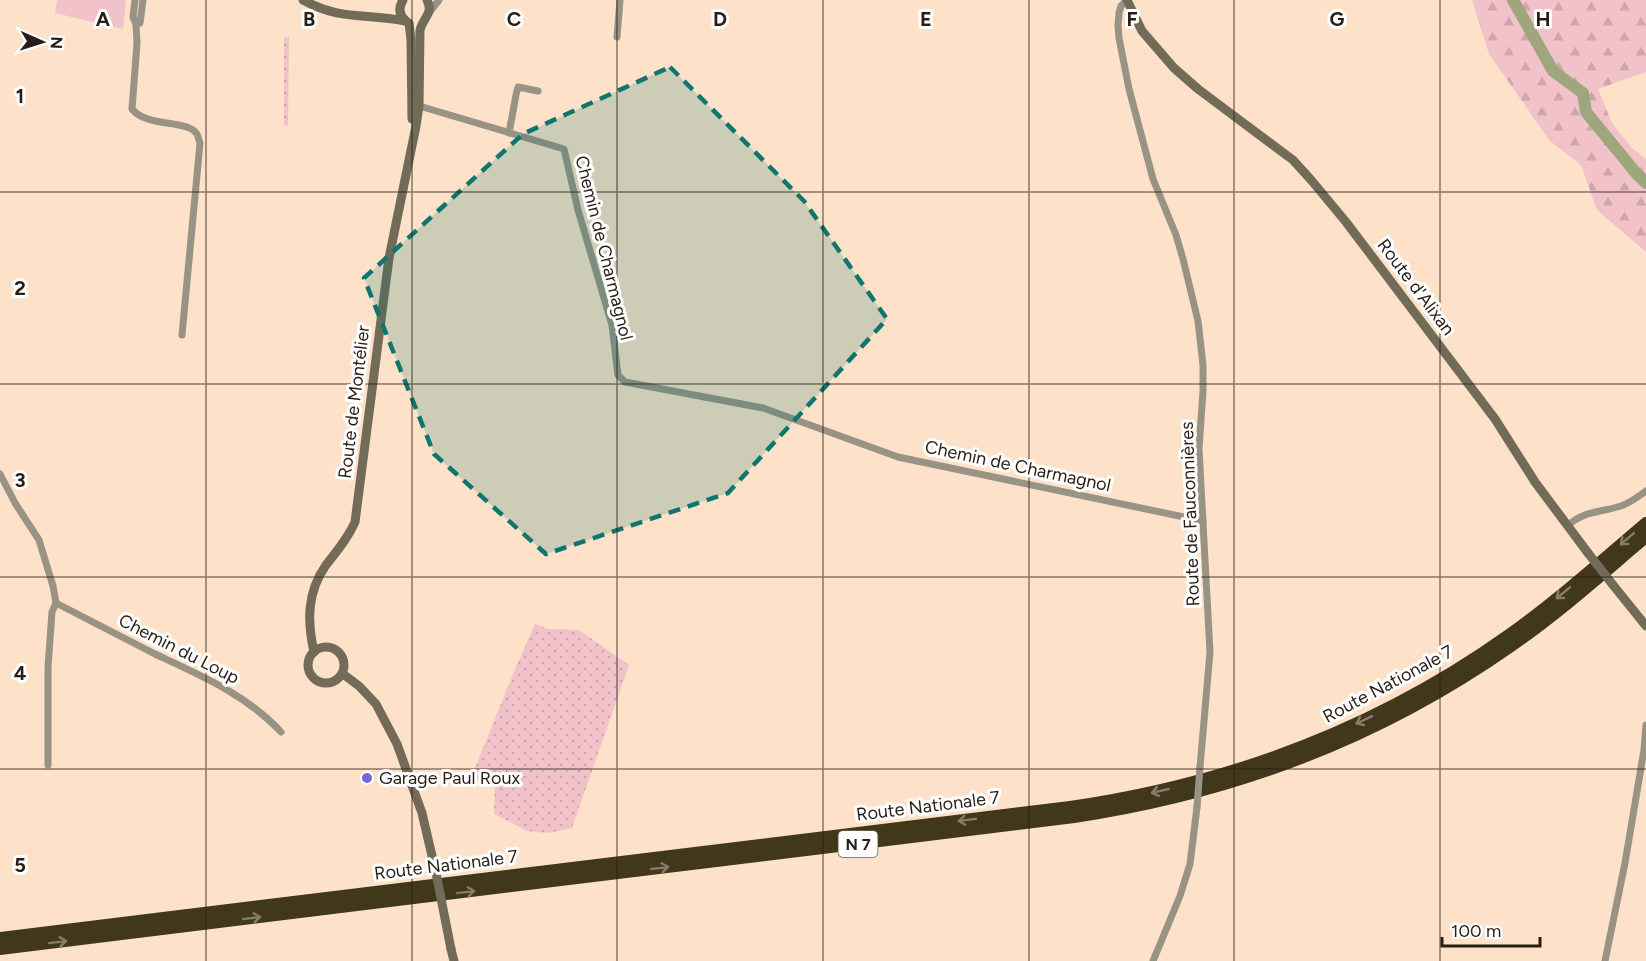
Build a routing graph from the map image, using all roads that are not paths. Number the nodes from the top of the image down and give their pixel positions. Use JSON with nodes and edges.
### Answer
{"nodes":[{"id":1,"x":135,"y":0,"type":"edge"},
{"id":2,"x":143,"y":0,"type":"edge"},
{"id":3,"x":303,"y":0,"type":"edge"},
{"id":4,"x":427,"y":0,"type":"edge"},
{"id":5,"x":439,"y":0,"type":"edge"},
{"id":6,"x":620,"y":0,"type":"edge"},
{"id":7,"x":1127,"y":0,"type":"edge"},
{"id":8,"x":401,"y":3,"type":"edge"},
{"id":9,"x":429,"y":13,"type":"junction"},
{"id":10,"x":366,"y":17,"type":"junction"},
{"id":11,"x":407,"y":22,"type":"junction"},
{"id":12,"x":422,"y":22,"type":"junction"},
{"id":13,"x":136,"y":24,"type":"junction"},
{"id":14,"x":617,"y":38,"type":"dead end"},
{"id":15,"x":538,"y":91,"type":"dead end"},
{"id":16,"x":415,"y":104,"type":"junction"},
{"id":17,"x":509,"y":133,"type":"junction"},
{"id":18,"x":182,"y":335,"type":"dead end"},
{"id":19,"x":0,"y":474,"type":"edge"},
{"id":20,"x":1646,"y":491,"type":"edge"},
{"id":21,"x":1203,"y":521,"type":"junction"},
{"id":22,"x":1646,"y":523,"type":"edge"},
{"id":23,"x":1567,"y":526,"type":"junction"},
{"id":24,"x":1646,"y":537,"type":"edge"},
{"id":25,"x":56,"y":603,"type":"junction"},
{"id":26,"x":1646,"y":626,"type":"edge"},
{"id":27,"x":314,"y":652,"type":"junction"},
{"id":28,"x":343,"y":674,"type":"junction"},
{"id":29,"x":1646,"y":725,"type":"edge"},
{"id":30,"x":280,"y":732,"type":"dead end"},
{"id":31,"x":48,"y":765,"type":"dead end"},
{"id":32,"x":0,"y":938,"type":"edge"},
{"id":33,"x":0,"y":949,"type":"edge"},
{"id":34,"x":454,"y":961,"type":"edge"},
{"id":35,"x":1153,"y":961,"type":"edge"},
{"id":36,"x":1605,"y":961,"type":"edge"}],
"edges":[{"from":1,"to":13,"type":"street"},
{"from":2,"to":13,"type":"street"},
{"from":3,"to":10,"type":"main road"},
{"from":4,"to":9,"type":"main road"},
{"from":5,"to":9,"type":"street"},
{"from":6,"to":14,"type":"street"},
{"from":7,"to":21,"type":"street","name":"Route de Fauconnières"},
{"from":7,"to":23,"type":"main road","name":"Route d'Alixan"},
{"from":8,"to":10,"type":"main road"},
{"from":8,"to":11,"type":"main road","name":"Route de Montélier"},
{"from":9,"to":12,"type":"main road"},
{"from":10,"to":11,"type":"main road"},
{"from":11,"to":12,"type":"main road"},
{"from":11,"to":16,"type":"main road","name":"Route de Montélier"},
{"from":12,"to":16,"type":"main road","name":"Route de Montélier"},
{"from":13,"to":18,"type":"street"},
{"from":15,"to":17,"type":"street"},
{"from":16,"to":17,"type":"street","name":"Chemin de Charmagnol"},
{"from":16,"to":27,"type":"main road","name":"Route de Montélier"},
{"from":17,"to":21,"type":"street","name":"Chemin de Charmagnol"},
{"from":19,"to":25,"type":"street"},
{"from":20,"to":23,"type":"street"},
{"from":21,"to":35,"type":"street","name":"Route de Fauconnières","bridge":true},
{"from":22,"to":32,"type":"highway","name":"Route Nationale 7","number":"N 7","one_way":true},
{"from":23,"to":26,"type":"main road","name":"Route d'Alixan","bridge":true},
{"from":33,"to":24,"type":"highway","name":"Route Nationale 7","number":"N 7","one_way":true},
{"from":25,"to":30,"type":"street","name":"Chemin du Loup"},
{"from":25,"to":31,"type":"street"},
{"from":27,"to":28,"type":"main road"},
{"from":27,"to":28,"type":"main road"},
{"from":28,"to":34,"type":"main road","bridge":true},
{"from":29,"to":36,"type":"street"}]}
